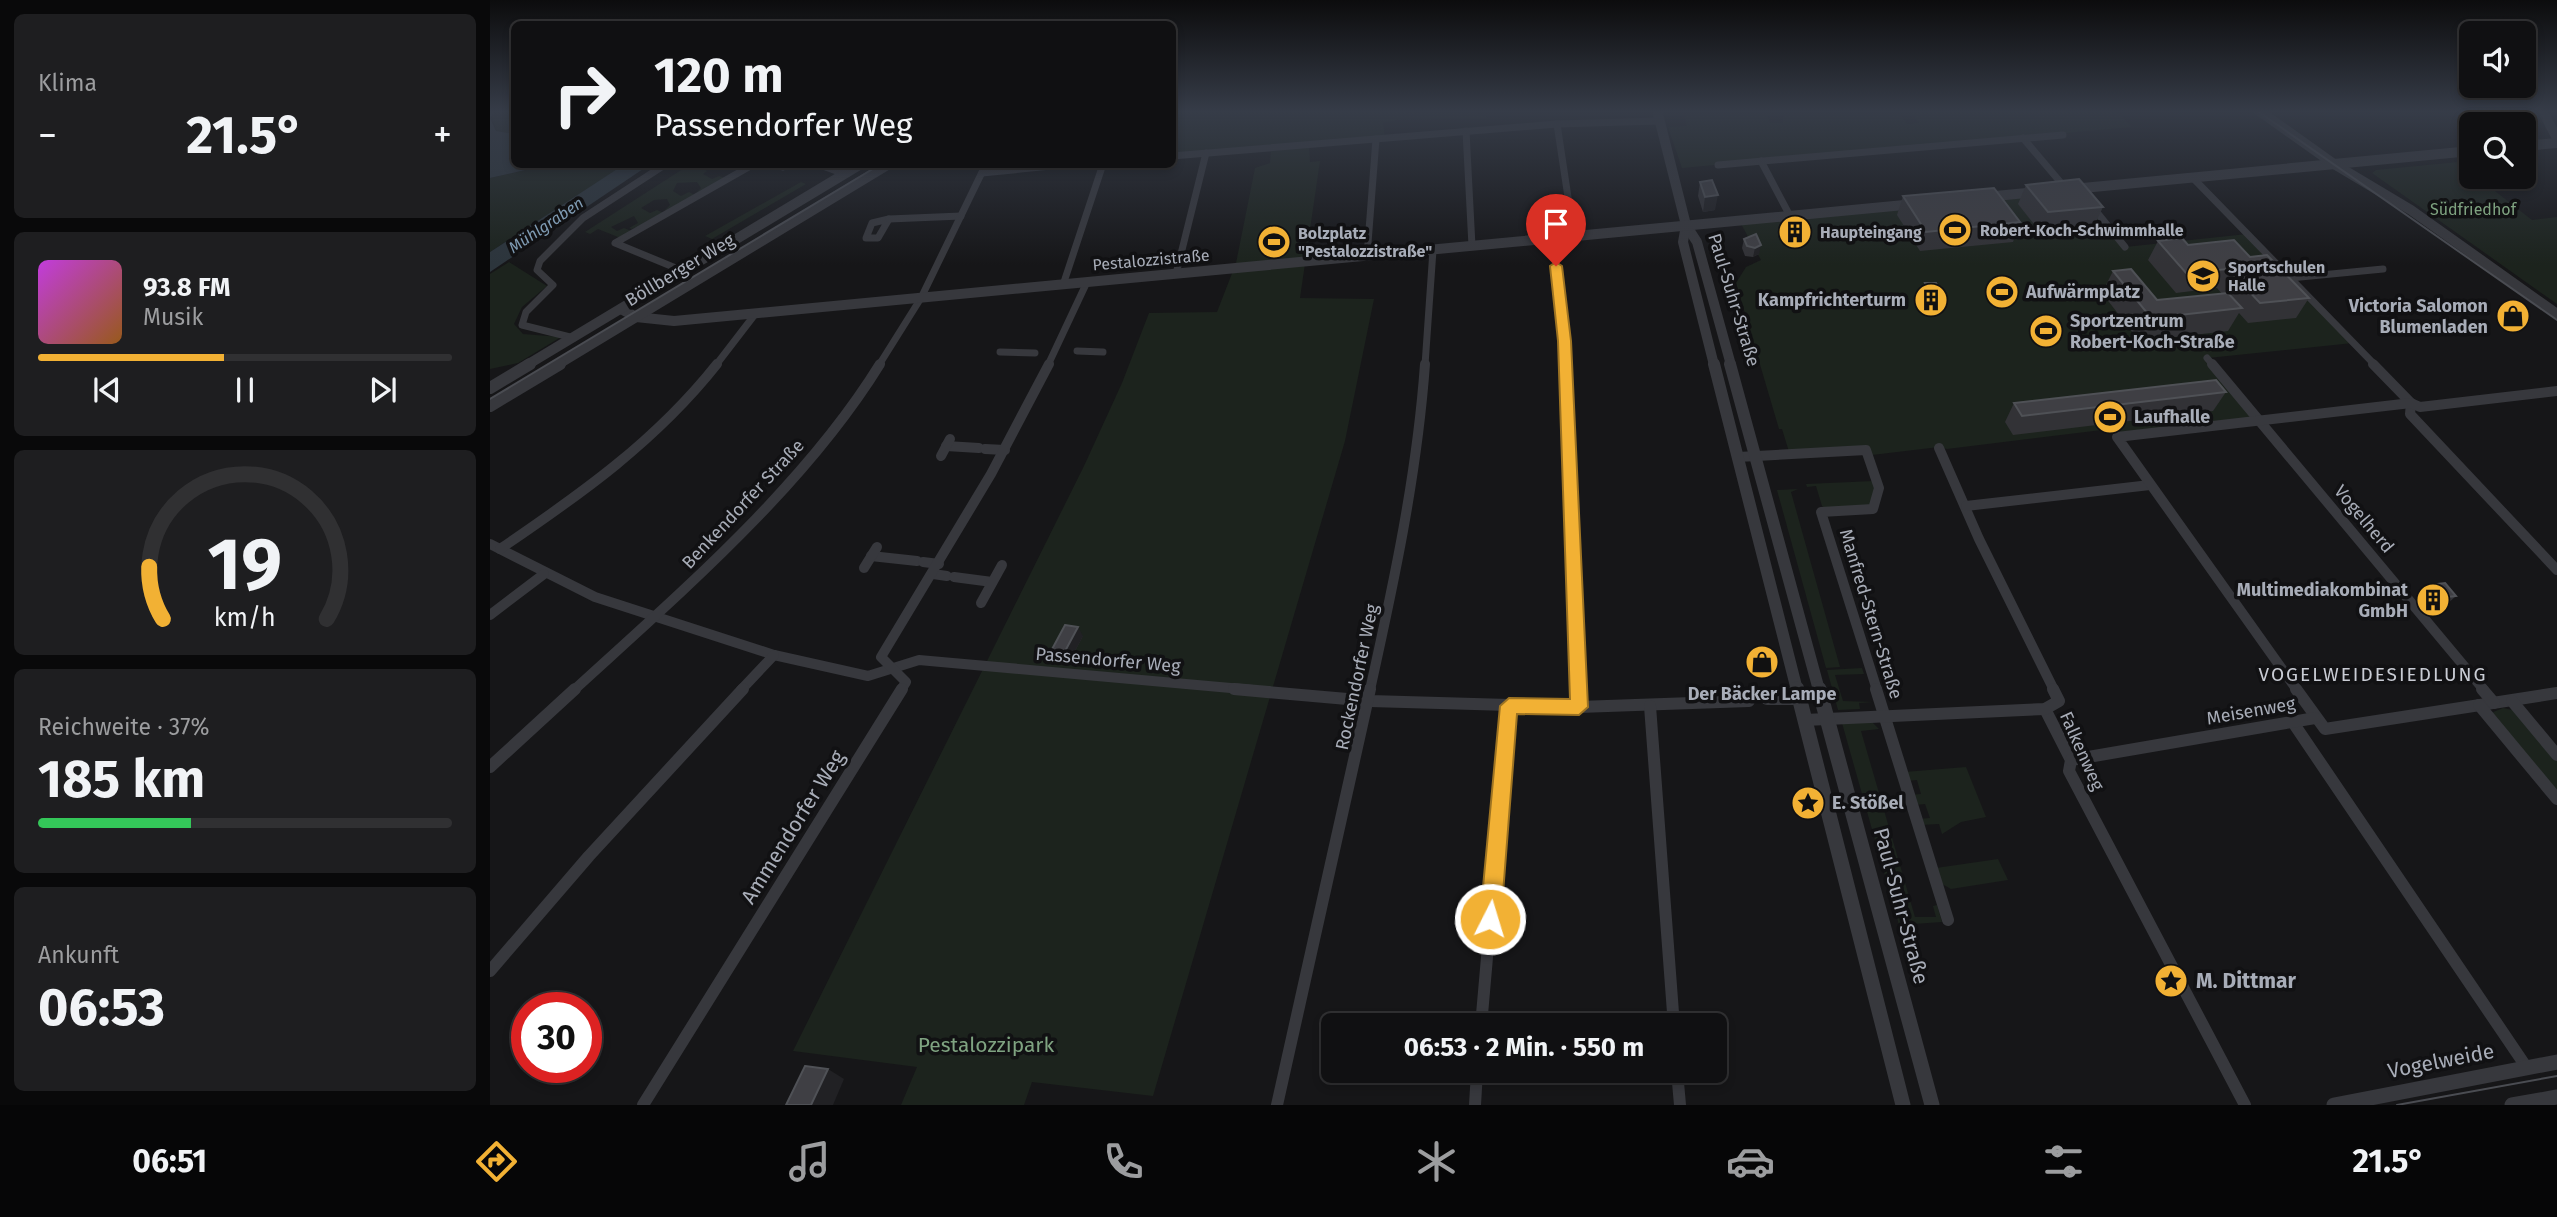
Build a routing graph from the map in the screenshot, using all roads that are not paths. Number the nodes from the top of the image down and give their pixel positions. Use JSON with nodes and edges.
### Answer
{"nodes":[{"id":1,"x":1761,"y":161,"type":"edge"},
{"id":2,"x":1204,"y":162,"type":"edge"},
{"id":3,"x":1375,"y":162,"type":"edge"},
{"id":4,"x":1468,"y":162,"type":"edge"},
{"id":5,"x":1563,"y":162,"type":"edge"},
{"id":6,"x":1670,"y":162,"type":"edge"},
{"id":7,"x":1755,"y":162,"type":"edge"},
{"id":8,"x":2046,"y":162,"type":"edge"},
{"id":9,"x":2331,"y":162,"type":"edge"},
{"id":10,"x":2364,"y":162,"type":"edge"},
{"id":11,"x":2370,"y":162,"type":"edge"},
{"id":12,"x":2334,"y":164,"type":"junction"},
{"id":13,"x":1718,"y":165,"type":"dead end"},
{"id":14,"x":660,"y":168,"type":"edge"},
{"id":15,"x":747,"y":168,"type":"edge"},
{"id":16,"x":828,"y":168,"type":"edge"},
{"id":17,"x":855,"y":168,"type":"edge"},
{"id":18,"x":882,"y":168,"type":"edge"},
{"id":19,"x":1102,"y":168,"type":"edge"},
{"id":20,"x":984,"y":169,"type":"edge"},
{"id":21,"x":845,"y":174,"type":"junction"},
{"id":22,"x":2193,"y":178,"type":"junction"},
{"id":23,"x":2072,"y":189,"type":"junction"},
{"id":24,"x":1968,"y":199,"type":"edge"},
{"id":25,"x":1930,"y":203,"type":"edge"},
{"id":26,"x":2408,"y":208,"type":"junction"},
{"id":27,"x":961,"y":216,"type":"junction"},
{"id":28,"x":1790,"y":216,"type":"junction"},
{"id":29,"x":889,"y":219,"type":"dead end"},
{"id":30,"x":1686,"y":225,"type":"junction"},
{"id":31,"x":1574,"y":237,"type":"junction"},
{"id":32,"x":1553,"y":239,"type":"junction"},
{"id":33,"x":1472,"y":246,"type":"junction"},
{"id":34,"x":2125,"y":247,"type":"dead end"},
{"id":35,"x":1433,"y":250,"type":"junction"},
{"id":36,"x":1367,"y":256,"type":"junction"},
{"id":37,"x":2383,"y":269,"type":"dead end"},
{"id":38,"x":683,"y":271,"type":"junction"},
{"id":39,"x":1176,"y":274,"type":"junction"},
{"id":40,"x":2290,"y":278,"type":"junction"},
{"id":41,"x":1087,"y":282,"type":"junction"},
{"id":42,"x":1063,"y":285,"type":"junction"},
{"id":43,"x":921,"y":298,"type":"junction"},
{"id":44,"x":621,"y":309,"type":"junction"},
{"id":45,"x":756,"y":313,"type":"junction"},
{"id":46,"x":2557,"y":314,"type":"edge"},
{"id":47,"x":636,"y":317,"type":"junction"},
{"id":48,"x":2557,"y":324,"type":"edge"},
{"id":49,"x":574,"y":338,"type":"junction"},
{"id":50,"x":1108,"y":340,"type":"dead end"},
{"id":51,"x":1056,"y":352,"type":"junction"},
{"id":52,"x":999,"y":353,"type":"dead end"},
{"id":53,"x":2207,"y":358,"type":"dead end"},
{"id":54,"x":490,"y":388,"type":"edge"},
{"id":55,"x":2557,"y":391,"type":"edge"},
{"id":56,"x":2411,"y":403,"type":"junction"},
{"id":57,"x":490,"y":406,"type":"edge"},
{"id":58,"x":2258,"y":420,"type":"junction"},
{"id":59,"x":1940,"y":448,"type":"dead end"},
{"id":60,"x":1005,"y":450,"type":"junction"},
{"id":61,"x":941,"y":456,"type":"dead end"},
{"id":62,"x":1757,"y":456,"type":"junction"},
{"id":63,"x":1738,"y":457,"type":"junction"},
{"id":64,"x":2150,"y":485,"type":"junction"},
{"id":65,"x":1966,"y":506,"type":"junction"},
{"id":66,"x":490,"y":544,"type":"edge"},
{"id":67,"x":500,"y":550,"type":"junction"},
{"id":68,"x":939,"y":564,"type":"junction"},
{"id":69,"x":1002,"y":565,"type":"dead end"},
{"id":70,"x":2555,"y":566,"type":"edge"},
{"id":71,"x":864,"y":568,"type":"dead end"},
{"id":72,"x":544,"y":574,"type":"junction"},
{"id":73,"x":933,"y":575,"type":"junction"},
{"id":74,"x":992,"y":582,"type":"junction"},
{"id":75,"x":981,"y":603,"type":"dead end"},
{"id":76,"x":490,"y":615,"type":"edge"},
{"id":77,"x":655,"y":617,"type":"junction"},
{"id":78,"x":774,"y":655,"type":"junction"},
{"id":79,"x":894,"y":668,"type":"junction"},
{"id":80,"x":2557,"y":693,"type":"edge"},
{"id":81,"x":1768,"y":699,"type":"dead end"},
{"id":82,"x":1800,"y":699,"type":"junction"},
{"id":83,"x":1370,"y":701,"type":"junction"},
{"id":84,"x":1749,"y":701,"type":"dead end"},
{"id":85,"x":2511,"y":701,"type":"junction"},
{"id":86,"x":2494,"y":703,"type":"junction"},
{"id":87,"x":2479,"y":705,"type":"junction"},
{"id":88,"x":1509,"y":706,"type":"junction"},
{"id":89,"x":1650,"y":706,"type":"junction"},
{"id":90,"x":1579,"y":707,"type":"junction"},
{"id":91,"x":2045,"y":709,"type":"junction"},
{"id":92,"x":1885,"y":718,"type":"junction"},
{"id":93,"x":2315,"y":718,"type":"junction"},
{"id":94,"x":1826,"y":719,"type":"junction"},
{"id":95,"x":1805,"y":720,"type":"junction"},
{"id":96,"x":2292,"y":721,"type":"junction"},
{"id":97,"x":2557,"y":755,"type":"edge"},
{"id":98,"x":2071,"y":760,"type":"junction"},
{"id":99,"x":490,"y":767,"type":"edge"},
{"id":100,"x":2557,"y":799,"type":"edge"},
{"id":101,"x":1948,"y":920,"type":"dead end"},
{"id":102,"x":490,"y":971,"type":"edge"},
{"id":103,"x":1482,"y":1013,"type":"edge"},
{"id":104,"x":1673,"y":1013,"type":"edge"},
{"id":105,"x":2557,"y":1062,"type":"edge"},
{"id":106,"x":2527,"y":1068,"type":"junction"},
{"id":107,"x":1477,"y":1083,"type":"edge"},
{"id":108,"x":1678,"y":1083,"type":"edge"},
{"id":109,"x":2557,"y":1097,"type":"edge"},
{"id":110,"x":643,"y":1105,"type":"edge"},
{"id":111,"x":1277,"y":1105,"type":"edge"},
{"id":112,"x":1475,"y":1105,"type":"edge"},
{"id":113,"x":1680,"y":1105,"type":"edge"},
{"id":114,"x":1903,"y":1105,"type":"edge"},
{"id":115,"x":1932,"y":1105,"type":"edge"},
{"id":116,"x":2245,"y":1105,"type":"edge"},
{"id":117,"x":2334,"y":1105,"type":"edge"},
{"id":118,"x":2512,"y":1105,"type":"edge"}],
"edges":[{"from":1,"to":28,"type":"street"},
{"from":2,"to":39,"type":"street"},
{"from":3,"to":36,"type":"street"},
{"from":4,"to":33,"type":"street"},
{"from":5,"to":31,"type":"street"},
{"from":6,"to":30,"type":"street"},
{"from":7,"to":13,"type":"street"},
{"from":8,"to":23,"type":"street"},
{"from":9,"to":12,"type":"street"},
{"from":10,"to":12,"type":"street"},
{"from":11,"to":26,"type":"street"},
{"from":12,"to":22,"type":"street"},
{"from":12,"to":26,"type":"street"},
{"from":12,"to":48,"type":"street"},
{"from":14,"to":49,"type":"street"},
{"from":15,"to":38,"type":"street"},
{"from":16,"to":21,"type":"street"},
{"from":17,"to":21,"type":"street","name":"Böllberger Weg"},
{"from":18,"to":47,"type":"street","name":"Böllberger Weg"},
{"from":19,"to":42,"type":"street"},
{"from":20,"to":27,"type":"street","name":"Benkendorfer Straße"},
{"from":21,"to":38,"type":"street","name":"Böllberger Weg"},
{"from":22,"to":23,"type":"street"},
{"from":22,"to":40,"type":"street"},
{"from":23,"to":24,"type":"street"},
{"from":23,"to":34,"type":"street"},
{"from":25,"to":28,"type":"street","name":"Pestalozzistraße"},
{"from":26,"to":46,"type":"street"},
{"from":27,"to":29,"type":"street"},
{"from":27,"to":43,"type":"street","name":"Benkendorfer Straße"},
{"from":28,"to":30,"type":"street","name":"Pestalozzistraße"},
{"from":30,"to":31,"type":"street","name":"Pestalozzistraße"},
{"from":30,"to":62,"type":"street","name":"Paul-Suhr-Straße"},
{"from":30,"to":63,"type":"street","name":"Paul-Suhr-Straße"},
{"from":31,"to":32,"type":"street","name":"Pestalozzistraße"},
{"from":32,"to":33,"type":"street","name":"Pestalozzistraße"},
{"from":32,"to":90,"type":"street"},
{"from":33,"to":35,"type":"street","name":"Pestalozzistraße"},
{"from":35,"to":36,"type":"street","name":"Pestalozzistraße"},
{"from":35,"to":83,"type":"street","name":"Rockendorfer Weg"},
{"from":36,"to":39,"type":"street","name":"Pestalozzistraße"},
{"from":37,"to":40,"type":"street"},
{"from":38,"to":44,"type":"street","name":"Böllberger Weg"},
{"from":39,"to":41,"type":"street","name":"Pestalozzistraße"},
{"from":40,"to":56,"type":"street"},
{"from":41,"to":42,"type":"street","name":"Pestalozzistraße"},
{"from":41,"to":51,"type":"street","name":"Ammendorfer Weg"},
{"from":42,"to":43,"type":"street","name":"Pestalozzistraße"},
{"from":43,"to":45,"type":"street","name":"Pestalozzistraße"},
{"from":43,"to":77,"type":"street","name":"Benkendorfer Straße"},
{"from":44,"to":47,"type":"street","name":"Pestalozzistraße"},
{"from":44,"to":49,"type":"street","name":"Böllberger Weg"},
{"from":45,"to":47,"type":"street","name":"Pestalozzistraße"},
{"from":45,"to":67,"type":"street"},
{"from":47,"to":57,"type":"street","name":"Böllberger Weg"},
{"from":49,"to":54,"type":"street","name":"Böllberger Weg"},
{"from":50,"to":51,"type":"street"},
{"from":51,"to":52,"type":"street"},
{"from":51,"to":60,"type":"street","name":"Ammendorfer Weg"},
{"from":53,"to":58,"type":"street","name":"Vogelherd"},
{"from":55,"to":56,"type":"street"},
{"from":56,"to":58,"type":"street"},
{"from":56,"to":70,"type":"street"},
{"from":58,"to":64,"type":"street"},
{"from":58,"to":86,"type":"street","name":"Vogelherd"},
{"from":59,"to":65,"type":"street","name":"Falkenweg"},
{"from":60,"to":61,"type":"street"},
{"from":60,"to":68,"type":"street","name":"Ammendorfer Weg"},
{"from":62,"to":63,"type":"street","name":"Manfred-Stern-Straße"},
{"from":62,"to":92,"type":"street","name":"Manfred-Stern-Straße"},
{"from":62,"to":94,"type":"street","name":"Paul-Suhr-Straße"},
{"from":63,"to":82,"type":"street","name":"Paul-Suhr-Straße"},
{"from":64,"to":65,"type":"street"},
{"from":64,"to":93,"type":"street"},
{"from":65,"to":91,"type":"street","name":"Falkenweg"},
{"from":66,"to":67,"type":"street","name":"Passendorfer Weg"},
{"from":67,"to":72,"type":"street","name":"Passendorfer Weg"},
{"from":68,"to":71,"type":"street"},
{"from":68,"to":73,"type":"street","name":"Ammendorfer Weg"},
{"from":69,"to":74,"type":"street"},
{"from":72,"to":76,"type":"street"},
{"from":72,"to":77,"type":"street","name":"Passendorfer Weg"},
{"from":73,"to":74,"type":"street"},
{"from":73,"to":79,"type":"street","name":"Ammendorfer Weg"},
{"from":74,"to":75,"type":"street"},
{"from":77,"to":78,"type":"street","name":"Passendorfer Weg"},
{"from":77,"to":99,"type":"street","name":"Benkendorfer Straße"},
{"from":78,"to":79,"type":"street","name":"Passendorfer Weg"},
{"from":78,"to":102,"type":"street"},
{"from":79,"to":83,"type":"street","name":"Passendorfer Weg"},
{"from":79,"to":110,"type":"street","name":"Ammendorfer Weg"},
{"from":80,"to":85,"type":"street","name":"Meisenweg"},
{"from":81,"to":82,"type":"street"},
{"from":82,"to":95,"type":"street","name":"Paul-Suhr-Straße"},
{"from":83,"to":88,"type":"street","name":"Passendorfer Weg"},
{"from":83,"to":111,"type":"street","name":"Rockendorfer Weg"},
{"from":84,"to":89,"type":"street","name":"Passendorfer Weg"},
{"from":85,"to":86,"type":"street","name":"Meisenweg"},
{"from":85,"to":97,"type":"street"},
{"from":86,"to":87,"type":"street","name":"Meisenweg"},
{"from":87,"to":93,"type":"street","name":"Meisenweg"},
{"from":87,"to":100,"type":"street"},
{"from":88,"to":90,"type":"street","name":"Passendorfer Weg"},
{"from":88,"to":103,"type":"street"},
{"from":89,"to":90,"type":"street","name":"Passendorfer Weg"},
{"from":89,"to":104,"type":"street"},
{"from":91,"to":92,"type":"street"},
{"from":91,"to":98,"type":"street","name":"Falkenweg"},
{"from":92,"to":94,"type":"street"},
{"from":92,"to":101,"type":"street","name":"Manfred-Stern-Straße"},
{"from":93,"to":96,"type":"street","name":"Meisenweg"},
{"from":94,"to":95,"type":"street"},
{"from":94,"to":115,"type":"street","name":"Paul-Suhr-Straße"},
{"from":95,"to":114,"type":"street","name":"Paul-Suhr-Straße"},
{"from":96,"to":98,"type":"street","name":"Meisenweg"},
{"from":96,"to":106,"type":"street"},
{"from":98,"to":116,"type":"street","name":"Falkenweg"},
{"from":105,"to":106,"type":"street","name":"Vogelweide"},
{"from":106,"to":117,"type":"street","name":"Vogelweide"},
{"from":107,"to":112,"type":"street"},
{"from":108,"to":113,"type":"street"},
{"from":109,"to":118,"type":"street"}]}
